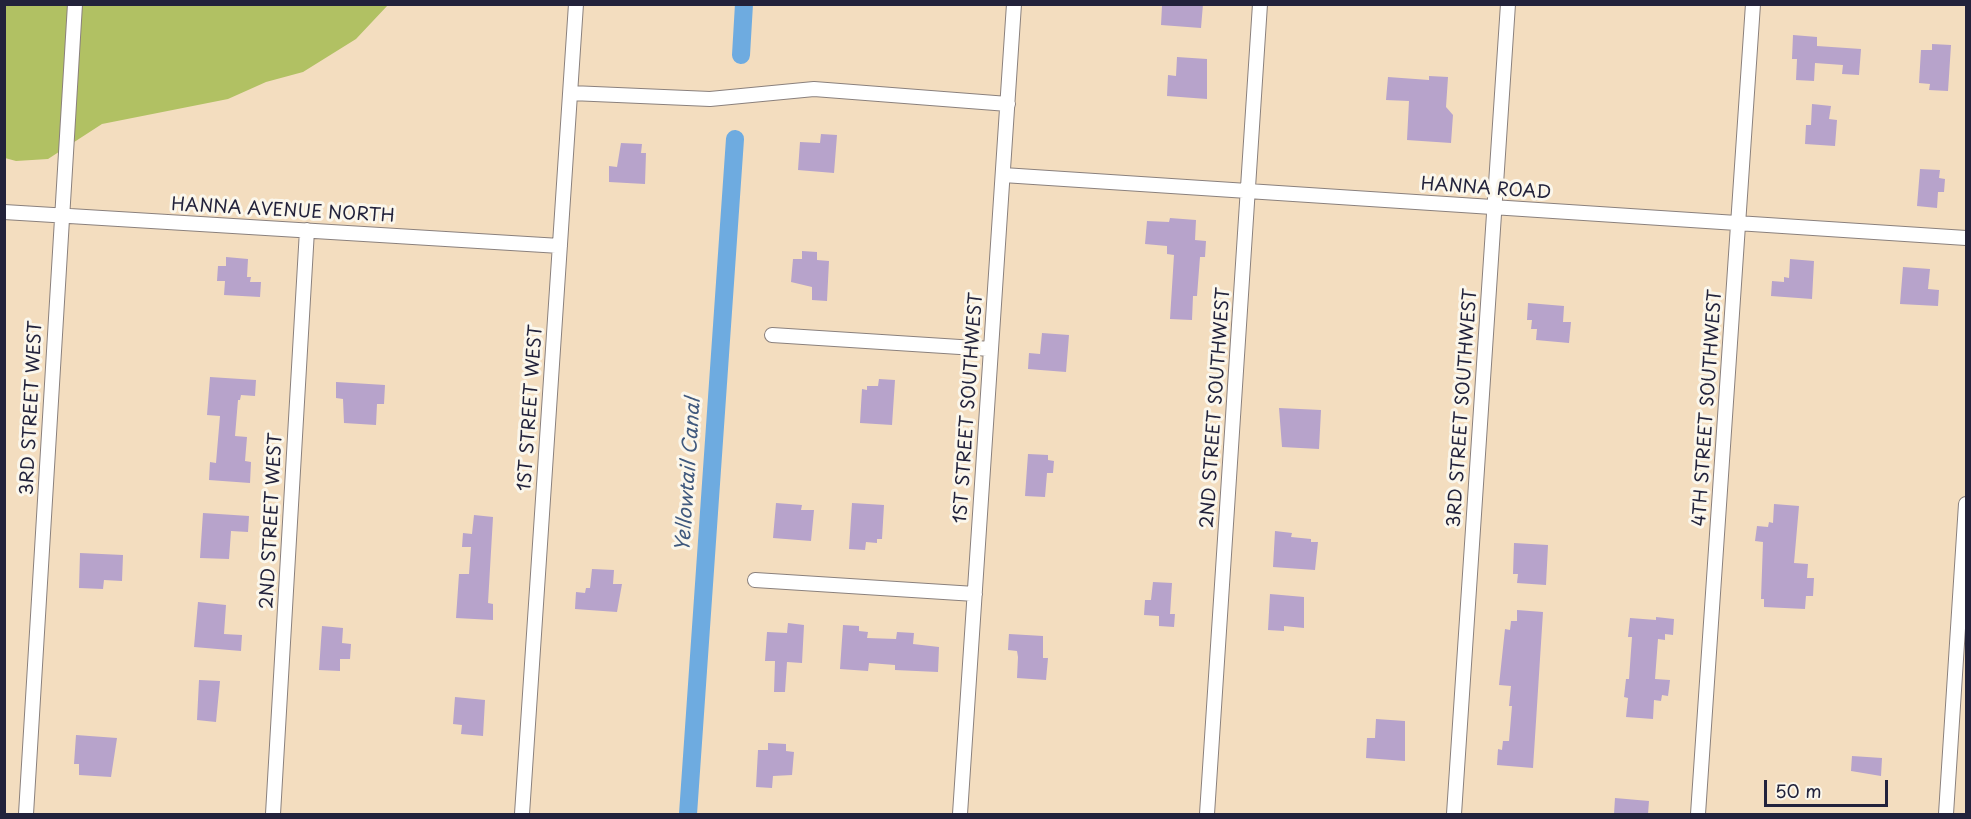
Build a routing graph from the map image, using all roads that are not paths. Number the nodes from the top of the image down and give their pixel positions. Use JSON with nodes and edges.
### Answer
{"nodes":[{"id":1,"x":75,"y":4,"type":"edge"},
{"id":2,"x":576,"y":4,"type":"edge"},
{"id":3,"x":1014,"y":4,"type":"edge"},
{"id":4,"x":1260,"y":4,"type":"edge"},
{"id":5,"x":1508,"y":4,"type":"edge"},
{"id":6,"x":1753,"y":4,"type":"edge"},
{"id":7,"x":571,"y":93,"type":"junction"},
{"id":8,"x":1008,"y":104,"type":"junction"},
{"id":9,"x":1003,"y":175,"type":"junction"},
{"id":10,"x":1248,"y":192,"type":"junction"},
{"id":11,"x":1495,"y":208,"type":"junction"},
{"id":12,"x":4,"y":212,"type":"edge"},
{"id":13,"x":62,"y":216,"type":"junction"},
{"id":14,"x":1739,"y":224,"type":"junction"},
{"id":15,"x":307,"y":230,"type":"junction"},
{"id":16,"x":1966,"y":238,"type":"edge"},
{"id":17,"x":560,"y":246,"type":"junction"},
{"id":18,"x":772,"y":335,"type":"dead end"},
{"id":19,"x":991,"y":349,"type":"junction"},
{"id":20,"x":1966,"y":504,"type":"edge"},
{"id":21,"x":755,"y":580,"type":"dead end"},
{"id":22,"x":975,"y":594,"type":"junction"},
{"id":23,"x":26,"y":814,"type":"edge"},
{"id":24,"x":273,"y":814,"type":"edge"},
{"id":25,"x":522,"y":814,"type":"edge"},
{"id":26,"x":960,"y":814,"type":"edge"},
{"id":27,"x":1207,"y":814,"type":"edge"},
{"id":28,"x":1454,"y":814,"type":"edge"},
{"id":29,"x":1698,"y":814,"type":"edge"},
{"id":30,"x":1946,"y":814,"type":"edge"}],
"edges":[{"from":1,"to":13,"type":"street","name":"3RD STREET WEST"},
{"from":2,"to":7,"type":"street","name":"1ST STREET WEST"},
{"from":3,"to":8,"type":"street","name":"1ST STREET SOUTHWEST"},
{"from":4,"to":10,"type":"street","name":"2ND STREET SOUTHWEST"},
{"from":5,"to":11,"type":"street","name":"3RD STREET SOUTHWEST"},
{"from":6,"to":14,"type":"street","name":"4TH STREET SOUTHWEST"},
{"from":7,"to":8,"type":"street"},
{"from":7,"to":17,"type":"street","name":"1ST STREET WEST"},
{"from":8,"to":9,"type":"street","name":"1ST STREET SOUTHWEST"},
{"from":9,"to":10,"type":"street","name":"HANNA ROAD"},
{"from":9,"to":19,"type":"street","name":"1ST STREET SOUTHWEST"},
{"from":10,"to":11,"type":"street","name":"HANNA ROAD"},
{"from":10,"to":27,"type":"street","name":"2ND STREET SOUTHWEST"},
{"from":11,"to":14,"type":"street","name":"HANNA ROAD"},
{"from":11,"to":28,"type":"street","name":"3RD STREET SOUTHWEST"},
{"from":12,"to":13,"type":"street","name":"HANNA AVENUE NORTH"},
{"from":13,"to":15,"type":"street","name":"HANNA AVENUE NORTH"},
{"from":13,"to":23,"type":"street","name":"3RD STREET WEST"},
{"from":14,"to":16,"type":"street","name":"HANNA ROAD"},
{"from":14,"to":29,"type":"street","name":"4TH STREET SOUTHWEST"},
{"from":15,"to":17,"type":"street","name":"HANNA AVENUE NORTH"},
{"from":15,"to":24,"type":"street","name":"2ND STREET WEST"},
{"from":17,"to":25,"type":"street","name":"1ST STREET WEST"},
{"from":18,"to":19,"type":"street"},
{"from":19,"to":22,"type":"street","name":"1ST STREET SOUTHWEST"},
{"from":20,"to":30,"type":"street"},
{"from":21,"to":22,"type":"street"},
{"from":22,"to":26,"type":"street","name":"1ST STREET SOUTHWEST"}]}
